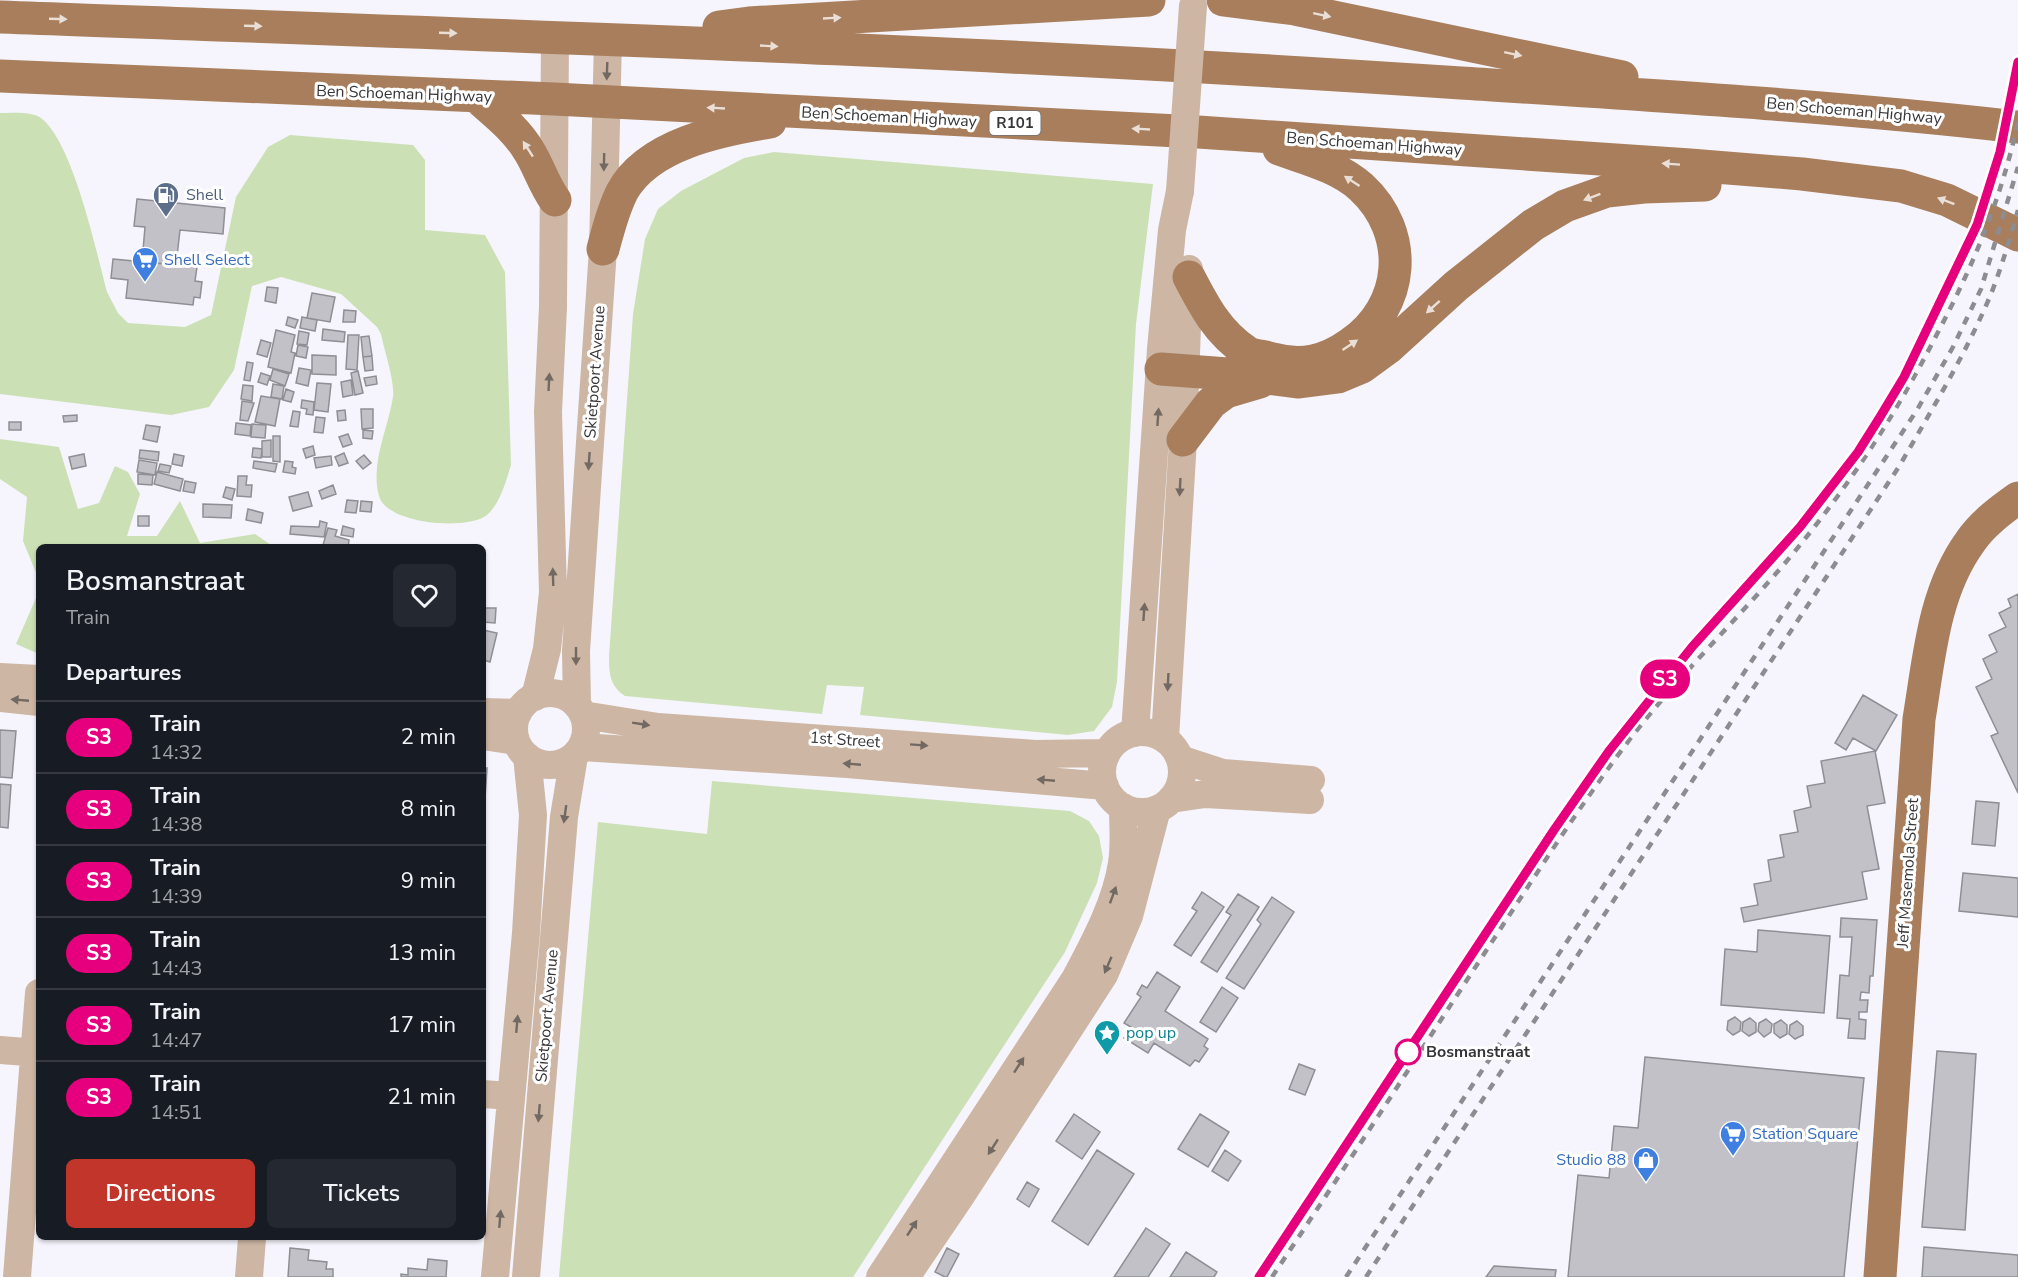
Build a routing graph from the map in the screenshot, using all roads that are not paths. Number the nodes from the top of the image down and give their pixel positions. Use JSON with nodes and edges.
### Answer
{"nodes":[{"id":1,"x":1149,"y":0,"type":"edge"},
{"id":2,"x":1203,"y":2,"type":"edge"},
{"id":3,"x":0,"y":17,"type":"edge"},
{"id":4,"x":555,"y":37,"type":"junction"},
{"id":5,"x":618,"y":39,"type":"junction"},
{"id":6,"x":0,"y":76,"type":"edge"},
{"id":7,"x":477,"y":97,"type":"junction"},
{"id":8,"x":554,"y":99,"type":"junction"},
{"id":9,"x":1722,"y":100,"type":"junction"},
{"id":10,"x":606,"y":103,"type":"junction"},
{"id":11,"x":829,"y":114,"type":"junction"},
{"id":12,"x":2018,"y":127,"type":"edge"},
{"id":13,"x":1198,"y":132,"type":"junction"},
{"id":14,"x":1901,"y":186,"type":"junction"},
{"id":15,"x":1179,"y":195,"type":"junction"},
{"id":16,"x":555,"y":200,"type":"junction"},
{"id":17,"x":2018,"y":235,"type":"edge"},
{"id":18,"x":603,"y":249,"type":"junction"},
{"id":19,"x":1189,"y":277,"type":"junction"},
{"id":20,"x":1249,"y":354,"type":"junction"},
{"id":21,"x":1173,"y":360,"type":"junction"},
{"id":22,"x":1271,"y":380,"type":"junction"},
{"id":23,"x":1183,"y":440,"type":"junction"},
{"id":24,"x":2018,"y":498,"type":"edge"},
{"id":25,"x":0,"y":676,"type":"edge"},
{"id":26,"x":36,"y":679,"type":"edge"},
{"id":27,"x":0,"y":698,"type":"edge"},
{"id":28,"x":36,"y":702,"type":"edge"},
{"id":29,"x":580,"y":710,"type":"junction"},
{"id":30,"x":486,"y":713,"type":"edge"},
{"id":31,"x":524,"y":727,"type":"junction"},
{"id":32,"x":1135,"y":733,"type":"junction"},
{"id":33,"x":486,"y":735,"type":"edge"},
{"id":34,"x":1172,"y":749,"type":"junction"},
{"id":35,"x":578,"y":751,"type":"junction"},
{"id":36,"x":1107,"y":753,"type":"junction"},
{"id":37,"x":1105,"y":786,"type":"junction"},
{"id":38,"x":1164,"y":804,"type":"junction"},
{"id":39,"x":1123,"y":807,"type":"junction"},
{"id":40,"x":0,"y":1050,"type":"edge"},
{"id":41,"x":36,"y":1053,"type":"edge"},
{"id":42,"x":36,"y":1074,"type":"edge"},
{"id":43,"x":497,"y":1095,"type":"edge"},
{"id":44,"x":252,"y":1240,"type":"edge"},
{"id":45,"x":17,"y":1277,"type":"edge"},
{"id":46,"x":249,"y":1277,"type":"edge"},
{"id":47,"x":495,"y":1277,"type":"edge"},
{"id":48,"x":526,"y":1277,"type":"edge"},
{"id":49,"x":880,"y":1277,"type":"edge"},
{"id":50,"x":906,"y":1277,"type":"edge"},
{"id":51,"x":1880,"y":1277,"type":"edge"}],
"edges":[{"from":5,"to":1,"type":"main road","one_way":true},
{"from":2,"to":9,"type":"main road","one_way":true},
{"from":2,"to":15,"type":"street","bridge":true},
{"from":3,"to":4,"type":"main road","name":"Ben Schoeman Highway","one_way":true},
{"from":4,"to":5,"type":"main road","name":"Ben Schoeman Highway"},
{"from":4,"to":8,"type":"street","name":"Skietpoort Avenue"},
{"from":5,"to":9,"type":"main road","name":"Ben Schoeman Highway","one_way":true},
{"from":5,"to":10,"type":"street","name":"Skietpoort Avenue","one_way":true},
{"from":6,"to":7,"type":"main road","name":"Ben Schoeman Highway","number":"R101"},
{"from":7,"to":8,"type":"main road","name":"Ben Schoeman Highway","number":"R101"},
{"from":16,"to":7,"type":"main road","one_way":true},
{"from":8,"to":10,"type":"main road","name":"Ben Schoeman Highway","number":"R101"},
{"from":8,"to":16,"type":"street","name":"Skietpoort Avenue"},
{"from":9,"to":12,"type":"main road","name":"Ben Schoeman Highway"},
{"from":11,"to":10,"type":"main road","name":"Ben Schoeman Highway","number":"R101","one_way":true},
{"from":10,"to":18,"type":"street","name":"Skietpoort Avenue","one_way":true},
{"from":13,"to":11,"type":"main road","name":"Ben Schoeman Highway","number":"R101","one_way":true},
{"from":11,"to":18,"type":"main road"},
{"from":14,"to":13,"type":"main road","name":"Ben Schoeman Highway","number":"R101","one_way":true},
{"from":20,"to":13,"type":"main road","one_way":true},
{"from":17,"to":14,"type":"main road","name":"Ben Schoeman Highway","number":"R101","one_way":true},
{"from":14,"to":22,"type":"main road","one_way":true},
{"from":15,"to":19,"type":"street"},
{"from":15,"to":21,"type":"street"},
{"from":31,"to":16,"type":"street","name":"Skietpoort Avenue","one_way":true},
{"from":18,"to":29,"type":"street","name":"Skietpoort Avenue","one_way":true},
{"from":19,"to":20,"type":"main road"},
{"from":19,"to":21,"type":"street"},
{"from":20,"to":21,"type":"main road"},
{"from":21,"to":22,"type":"main road"},
{"from":21,"to":23,"type":"street"},
{"from":32,"to":21,"type":"street","one_way":true},
{"from":22,"to":23,"type":"main road"},
{"from":23,"to":34,"type":"street","one_way":true},
{"from":24,"to":51,"type":"main road","name":"Jeff Masemola Street"},
{"from":25,"to":26,"type":"street"},
{"from":28,"to":27,"type":"street","one_way":true},
{"from":29,"to":31,"type":"street"},
{"from":29,"to":35,"type":"street"},
{"from":29,"to":36,"type":"street","name":"1st Street","one_way":true},
{"from":30,"to":31,"type":"street"},
{"from":31,"to":33,"type":"street"},
{"from":31,"to":35,"type":"street"},
{"from":43,"to":31,"type":"street","name":"Skietpoort Avenue","one_way":true},
{"from":32,"to":34,"type":"street"},
{"from":32,"to":36,"type":"street"},
{"from":34,"to":38,"type":"street"},
{"from":34,"to":38,"type":"street"},
{"from":37,"to":35,"type":"street","name":"1st Street","one_way":true},
{"from":35,"to":48,"type":"street","name":"Skietpoort Avenue","one_way":true},
{"from":36,"to":37,"type":"street"},
{"from":37,"to":39,"type":"street"},
{"from":38,"to":39,"type":"street"},
{"from":38,"to":50,"type":"street","one_way":true},
{"from":49,"to":39,"type":"street","one_way":true},
{"from":40,"to":41,"type":"street"},
{"from":42,"to":45,"type":"street"},
{"from":47,"to":43,"type":"street","name":"Skietpoort Avenue","one_way":true},
{"from":44,"to":46,"type":"street"}]}
